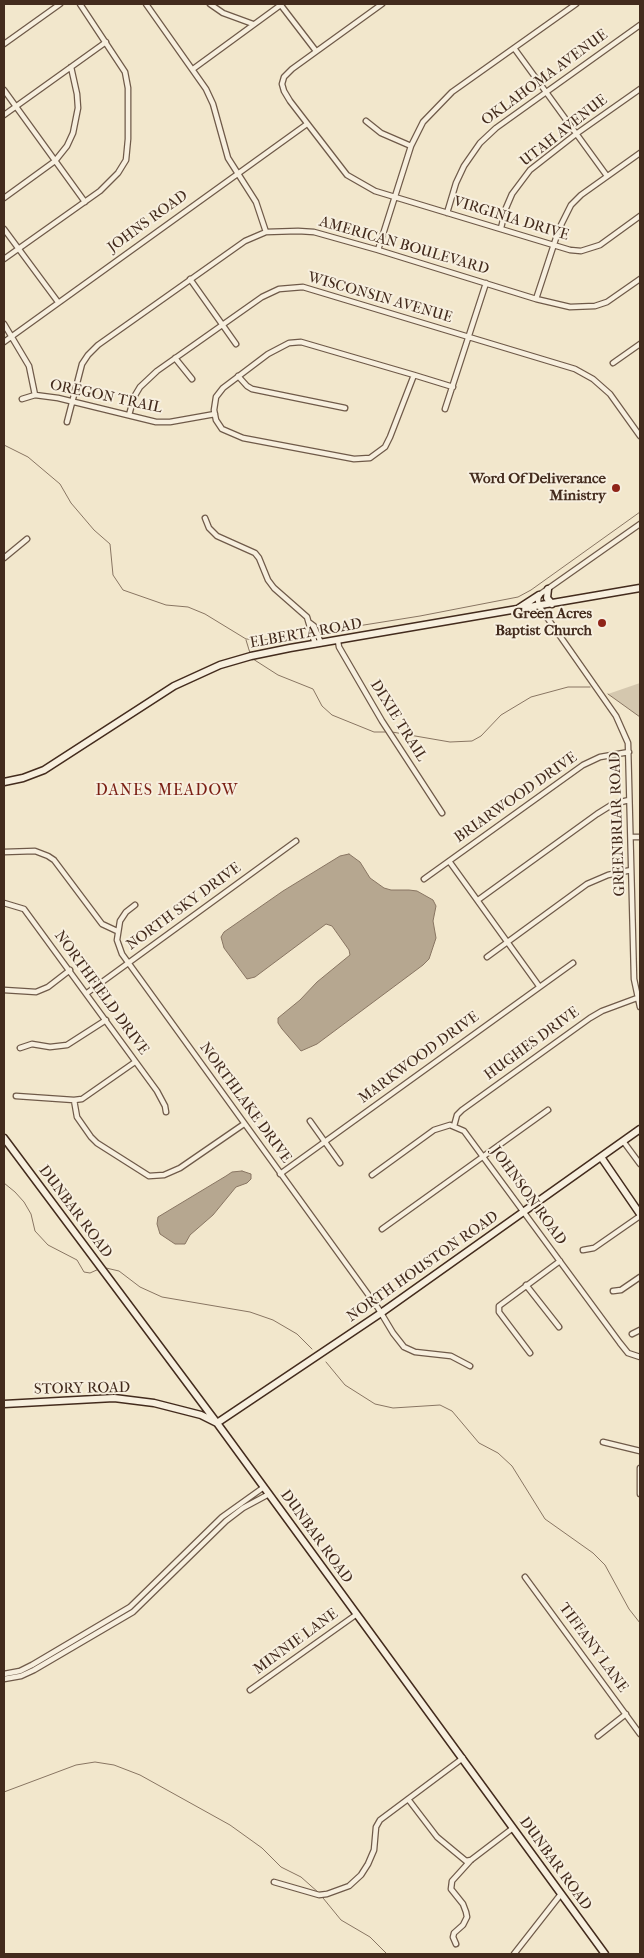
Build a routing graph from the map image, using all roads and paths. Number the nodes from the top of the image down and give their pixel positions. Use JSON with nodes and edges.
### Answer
{"nodes":[{"id":1,"x":60,"y":4,"type":"edge"},
{"id":2,"x":80,"y":4,"type":"edge"},
{"id":3,"x":146,"y":4,"type":"edge"},
{"id":4,"x":210,"y":4,"type":"edge"},
{"id":5,"x":281,"y":4,"type":"edge"},
{"id":6,"x":382,"y":4,"type":"edge"},
{"id":7,"x":576,"y":4,"type":"edge"},
{"id":8,"x":253,"y":24,"type":"junction"},
{"id":9,"x":640,"y":25,"type":"edge"},
{"id":10,"x":106,"y":42,"type":"junction"},
{"id":11,"x":4,"y":44,"type":"edge"},
{"id":12,"x":514,"y":48,"type":"junction"},
{"id":13,"x":316,"y":51,"type":"junction"},
{"id":14,"x":71,"y":66,"type":"junction"},
{"id":15,"x":193,"y":69,"type":"junction"},
{"id":16,"x":640,"y":89,"type":"edge"},
{"id":17,"x":4,"y":90,"type":"edge"},
{"id":18,"x":546,"y":91,"type":"junction"},
{"id":19,"x":16,"y":106,"type":"junction"},
{"id":20,"x":4,"y":115,"type":"edge"},
{"id":21,"x":366,"y":121,"type":"dead end"},
{"id":22,"x":307,"y":124,"type":"junction"},
{"id":23,"x":576,"y":134,"type":"junction"},
{"id":24,"x":411,"y":146,"type":"junction"},
{"id":25,"x":640,"y":153,"type":"edge"},
{"id":26,"x":55,"y":161,"type":"junction"},
{"id":27,"x":238,"y":173,"type":"junction"},
{"id":28,"x":607,"y":176,"type":"junction"},
{"id":29,"x":396,"y":196,"type":"junction"},
{"id":30,"x":4,"y":198,"type":"edge"},
{"id":31,"x":84,"y":202,"type":"junction"},
{"id":32,"x":447,"y":213,"type":"junction"},
{"id":33,"x":640,"y":216,"type":"edge"},
{"id":34,"x":501,"y":228,"type":"junction"},
{"id":35,"x":4,"y":229,"type":"edge"},
{"id":36,"x":266,"y":232,"type":"junction"},
{"id":37,"x":554,"y":245,"type":"junction"},
{"id":38,"x":18,"y":248,"type":"junction"},
{"id":39,"x":378,"y":250,"type":"junction"},
{"id":40,"x":4,"y":259,"type":"edge"},
{"id":41,"x":190,"y":279,"type":"junction"},
{"id":42,"x":640,"y":279,"type":"edge"},
{"id":43,"x":486,"y":283,"type":"junction"},
{"id":44,"x":536,"y":299,"type":"junction"},
{"id":45,"x":58,"y":302,"type":"junction"},
{"id":46,"x":4,"y":324,"type":"edge"},
{"id":47,"x":222,"y":325,"type":"junction"},
{"id":48,"x":12,"y":336,"type":"junction"},
{"id":49,"x":470,"y":336,"type":"junction"},
{"id":50,"x":4,"y":342,"type":"edge"},
{"id":51,"x":236,"y":344,"type":"dead end"},
{"id":52,"x":638,"y":345,"type":"edge"},
{"id":53,"x":640,"y":353,"type":"edge"},
{"id":54,"x":175,"y":358,"type":"junction"},
{"id":55,"x":613,"y":363,"type":"dead end"},
{"id":56,"x":414,"y":375,"type":"junction"},
{"id":57,"x":238,"y":376,"type":"junction"},
{"id":58,"x":192,"y":379,"type":"dead end"},
{"id":59,"x":453,"y":387,"type":"junction"},
{"id":60,"x":35,"y":395,"type":"junction"},
{"id":61,"x":22,"y":399,"type":"dead end"},
{"id":62,"x":74,"y":401,"type":"junction"},
{"id":63,"x":345,"y":408,"type":"dead end"},
{"id":64,"x":445,"y":409,"type":"dead end"},
{"id":65,"x":215,"y":414,"type":"junction"},
{"id":66,"x":129,"y":415,"type":"junction"},
{"id":67,"x":67,"y":422,"type":"dead end"},
{"id":68,"x":640,"y":436,"type":"edge"},
{"id":69,"x":205,"y":518,"type":"dead end"},
{"id":70,"x":640,"y":524,"type":"edge"},
{"id":71,"x":27,"y":539,"type":"dead end"},
{"id":72,"x":4,"y":558,"type":"edge"},
{"id":73,"x":548,"y":588,"type":"junction"},
{"id":74,"x":640,"y":588,"type":"edge"},
{"id":75,"x":539,"y":595,"type":"junction"},
{"id":76,"x":552,"y":604,"type":"junction"},
{"id":77,"x":539,"y":606,"type":"junction"},
{"id":78,"x":518,"y":609,"type":"junction"},
{"id":79,"x":338,"y":641,"type":"junction"},
{"id":80,"x":318,"y":644,"type":"junction"},
{"id":81,"x":629,"y":752,"type":"junction"},
{"id":82,"x":4,"y":782,"type":"edge"},
{"id":83,"x":629,"y":800,"type":"junction"},
{"id":84,"x":442,"y":813,"type":"dead end"},
{"id":85,"x":631,"y":837,"type":"junction"},
{"id":86,"x":640,"y":837,"type":"edge"},
{"id":87,"x":296,"y":841,"type":"dead end"},
{"id":88,"x":4,"y":852,"type":"edge"},
{"id":89,"x":449,"y":861,"type":"junction"},
{"id":90,"x":631,"y":870,"type":"junction"},
{"id":91,"x":424,"y":879,"type":"dead end"},
{"id":92,"x":478,"y":900,"type":"junction"},
{"id":93,"x":4,"y":902,"type":"edge"},
{"id":94,"x":135,"y":904,"type":"dead end"},
{"id":95,"x":117,"y":931,"type":"junction"},
{"id":96,"x":508,"y":942,"type":"junction"},
{"id":97,"x":487,"y":957,"type":"dead end"},
{"id":98,"x":572,"y":963,"type":"dead end"},
{"id":99,"x":128,"y":964,"type":"junction"},
{"id":100,"x":70,"y":970,"type":"junction"},
{"id":101,"x":539,"y":986,"type":"junction"},
{"id":102,"x":4,"y":990,"type":"edge"},
{"id":103,"x":87,"y":993,"type":"junction"},
{"id":104,"x":638,"y":998,"type":"junction"},
{"id":105,"x":640,"y":1007,"type":"edge"},
{"id":106,"x":106,"y":1020,"type":"junction"},
{"id":107,"x":20,"y":1048,"type":"dead end"},
{"id":108,"x":135,"y":1062,"type":"junction"},
{"id":109,"x":16,"y":1096,"type":"dead end"},
{"id":110,"x":74,"y":1100,"type":"junction"},
{"id":111,"x":548,"y":1110,"type":"dead end"},
{"id":112,"x":166,"y":1112,"type":"dead end"},
{"id":113,"x":310,"y":1121,"type":"dead end"},
{"id":114,"x":244,"y":1124,"type":"junction"},
{"id":115,"x":454,"y":1126,"type":"junction"},
{"id":116,"x":640,"y":1129,"type":"edge"},
{"id":117,"x":4,"y":1138,"type":"edge"},
{"id":118,"x":325,"y":1141,"type":"junction"},
{"id":119,"x":623,"y":1141,"type":"junction"},
{"id":120,"x":484,"y":1156,"type":"junction"},
{"id":121,"x":600,"y":1158,"type":"junction"},
{"id":122,"x":340,"y":1163,"type":"dead end"},
{"id":123,"x":640,"y":1164,"type":"edge"},
{"id":124,"x":280,"y":1174,"type":"junction"},
{"id":125,"x":372,"y":1175,"type":"dead end"},
{"id":126,"x":524,"y":1211,"type":"junction"},
{"id":127,"x":640,"y":1215,"type":"edge"},
{"id":128,"x":382,"y":1229,"type":"dead end"},
{"id":129,"x":583,"y":1250,"type":"dead end"},
{"id":130,"x":560,"y":1261,"type":"junction"},
{"id":131,"x":640,"y":1277,"type":"edge"},
{"id":132,"x":526,"y":1285,"type":"junction"},
{"id":133,"x":613,"y":1291,"type":"dead end"},
{"id":134,"x":381,"y":1314,"type":"junction"},
{"id":135,"x":559,"y":1328,"type":"dead end"},
{"id":136,"x":640,"y":1330,"type":"edge"},
{"id":137,"x":632,"y":1334,"type":"dead end"},
{"id":138,"x":530,"y":1353,"type":"dead end"},
{"id":139,"x":640,"y":1357,"type":"edge"},
{"id":140,"x":470,"y":1366,"type":"dead end"},
{"id":141,"x":4,"y":1404,"type":"edge"},
{"id":142,"x":217,"y":1423,"type":"junction"},
{"id":143,"x":603,"y":1442,"type":"dead end"},
{"id":144,"x":640,"y":1451,"type":"edge"},
{"id":145,"x":640,"y":1468,"type":"edge"},
{"id":146,"x":264,"y":1487,"type":"junction"},
{"id":147,"x":269,"y":1494,"type":"junction"},
{"id":148,"x":640,"y":1494,"type":"edge"},
{"id":149,"x":525,"y":1577,"type":"dead end"},
{"id":150,"x":357,"y":1614,"type":"junction"},
{"id":151,"x":94,"y":1632,"type":"junction"},
{"id":152,"x":4,"y":1674,"type":"edge"},
{"id":153,"x":4,"y":1679,"type":"edge"},
{"id":154,"x":250,"y":1690,"type":"dead end"},
{"id":155,"x":626,"y":1714,"type":"junction"},
{"id":156,"x":640,"y":1734,"type":"edge"},
{"id":157,"x":598,"y":1736,"type":"dead end"},
{"id":158,"x":463,"y":1758,"type":"junction"},
{"id":159,"x":408,"y":1799,"type":"junction"},
{"id":160,"x":513,"y":1828,"type":"junction"},
{"id":161,"x":471,"y":1860,"type":"junction"},
{"id":162,"x":274,"y":1882,"type":"dead end"},
{"id":163,"x":561,"y":1894,"type":"junction"},
{"id":164,"x":456,"y":1944,"type":"dead end"},
{"id":165,"x":514,"y":1954,"type":"edge"},
{"id":166,"x":605,"y":1954,"type":"edge"}],
"edges":[{"from":1,"to":11,"type":"street"},
{"from":2,"to":10,"type":"street"},
{"from":3,"to":15,"type":"street"},
{"from":4,"to":8,"type":"street"},
{"from":5,"to":8,"type":"street"},
{"from":5,"to":13,"type":"street"},
{"from":6,"to":13,"type":"street"},
{"from":7,"to":12,"type":"street"},
{"from":8,"to":15,"type":"street"},
{"from":9,"to":18,"type":"street","name":"OKLAHOMA AVENUE"},
{"from":10,"to":14,"type":"street"},
{"from":10,"to":31,"type":"street"},
{"from":12,"to":18,"type":"street"},
{"from":12,"to":24,"type":"street"},
{"from":13,"to":22,"type":"street","name":"VIRGINIA DRIVE"},
{"from":14,"to":19,"type":"street"},
{"from":14,"to":26,"type":"street"},
{"from":15,"to":27,"type":"street"},
{"from":16,"to":23,"type":"street","name":"UTAH AVENUE"},
{"from":17,"to":19,"type":"street"},
{"from":18,"to":23,"type":"street"},
{"from":18,"to":32,"type":"street","name":"OKLAHOMA AVENUE"},
{"from":19,"to":20,"type":"street"},
{"from":19,"to":26,"type":"street"},
{"from":21,"to":24,"type":"street"},
{"from":22,"to":27,"type":"street","name":"JOHNS ROAD"},
{"from":22,"to":29,"type":"street","name":"VIRGINIA DRIVE"},
{"from":23,"to":28,"type":"street"},
{"from":23,"to":34,"type":"street","name":"UTAH AVENUE"},
{"from":24,"to":29,"type":"street"},
{"from":25,"to":28,"type":"street"},
{"from":26,"to":30,"type":"street"},
{"from":26,"to":31,"type":"street"},
{"from":27,"to":36,"type":"street"},
{"from":27,"to":45,"type":"street","name":"JOHNS ROAD"},
{"from":28,"to":37,"type":"street"},
{"from":29,"to":32,"type":"street","name":"VIRGINIA DRIVE"},
{"from":29,"to":39,"type":"street"},
{"from":31,"to":38,"type":"street"},
{"from":32,"to":34,"type":"street","name":"VIRGINIA DRIVE"},
{"from":33,"to":37,"type":"street","name":"VIRGINIA DRIVE"},
{"from":34,"to":37,"type":"street","name":"VIRGINIA DRIVE"},
{"from":35,"to":38,"type":"street"},
{"from":36,"to":39,"type":"street","name":"AMERICAN BOULEVARD"},
{"from":36,"to":41,"type":"street","name":"AMERICAN BOULEVARD"},
{"from":37,"to":44,"type":"street"},
{"from":38,"to":40,"type":"street"},
{"from":38,"to":45,"type":"street"},
{"from":39,"to":43,"type":"street","name":"AMERICAN BOULEVARD"},
{"from":41,"to":47,"type":"street"},
{"from":41,"to":62,"type":"street","name":"AMERICAN BOULEVARD"},
{"from":42,"to":44,"type":"street","name":"AMERICAN BOULEVARD"},
{"from":43,"to":44,"type":"street","name":"AMERICAN BOULEVARD"},
{"from":43,"to":49,"type":"street"},
{"from":45,"to":48,"type":"street","name":"JOHNS ROAD"},
{"from":46,"to":48,"type":"street"},
{"from":47,"to":49,"type":"street","name":"WISCONSIN AVENUE"},
{"from":47,"to":51,"type":"street"},
{"from":47,"to":54,"type":"street","name":"WISCONSIN AVENUE"},
{"from":48,"to":50,"type":"street","name":"JOHNS ROAD"},
{"from":48,"to":60,"type":"street"},
{"from":49,"to":59,"type":"street"},
{"from":49,"to":68,"type":"street","name":"WISCONSIN AVENUE"},
{"from":52,"to":53,"type":"street"},
{"from":52,"to":55,"type":"street"},
{"from":54,"to":58,"type":"street"},
{"from":54,"to":66,"type":"street","name":"WISCONSIN AVENUE"},
{"from":56,"to":57,"type":"street"},
{"from":56,"to":59,"type":"street"},
{"from":56,"to":65,"type":"street"},
{"from":57,"to":63,"type":"street"},
{"from":57,"to":65,"type":"street"},
{"from":59,"to":64,"type":"street"},
{"from":60,"to":61,"type":"street","name":"OREGON TRAIL"},
{"from":60,"to":62,"type":"street","name":"OREGON TRAIL"},
{"from":62,"to":66,"type":"street","name":"OREGON TRAIL"},
{"from":62,"to":67,"type":"street","name":"AMERICAN BOULEVARD"},
{"from":65,"to":66,"type":"street","name":"OREGON TRAIL"},
{"from":69,"to":80,"type":"street"},
{"from":70,"to":73,"type":"street"},
{"from":71,"to":72,"type":"street"},
{"from":73,"to":75,"type":"street"},
{"from":73,"to":76,"type":"street"},
{"from":74,"to":76,"type":"street","name":"ELBERTA ROAD"},
{"from":75,"to":77,"type":"street"},
{"from":75,"to":78,"type":"street"},
{"from":76,"to":77,"type":"street","name":"ELBERTA ROAD"},
{"from":77,"to":78,"type":"street","name":"ELBERTA ROAD"},
{"from":77,"to":81,"type":"street","name":"GREENBRIAR ROAD"},
{"from":78,"to":79,"type":"street","name":"ELBERTA ROAD"},
{"from":79,"to":80,"type":"street","name":"ELBERTA ROAD"},
{"from":79,"to":84,"type":"street","name":"DIXIE TRAIL"},
{"from":80,"to":82,"type":"street","name":"ELBERTA ROAD"},
{"from":81,"to":83,"type":"street","name":"GREENBRIAR ROAD"},
{"from":81,"to":89,"type":"street","name":"BRIARWOOD DRIVE"},
{"from":83,"to":85,"type":"street","name":"GREENBRIAR ROAD"},
{"from":83,"to":92,"type":"street"},
{"from":85,"to":86,"type":"street"},
{"from":85,"to":90,"type":"street","name":"GREENBRIAR ROAD"},
{"from":87,"to":99,"type":"street","name":"NORTH SKY DRIVE"},
{"from":88,"to":95,"type":"street"},
{"from":89,"to":91,"type":"street","name":"BRIARWOOD DRIVE"},
{"from":89,"to":92,"type":"street"},
{"from":90,"to":96,"type":"street"},
{"from":90,"to":104,"type":"street","name":"GREENBRIAR ROAD"},
{"from":92,"to":96,"type":"street"},
{"from":93,"to":100,"type":"street","name":"NORTHFIELD DRIVE"},
{"from":94,"to":95,"type":"street"},
{"from":95,"to":99,"type":"street","name":"NORTHLAKE DRIVE"},
{"from":96,"to":97,"type":"street"},
{"from":96,"to":101,"type":"street"},
{"from":98,"to":101,"type":"street","name":"MARKWOOD DRIVE"},
{"from":99,"to":103,"type":"street","name":"NORTH SKY DRIVE"},
{"from":99,"to":114,"type":"street","name":"NORTHLAKE DRIVE"},
{"from":100,"to":102,"type":"street"},
{"from":100,"to":103,"type":"street","name":"NORTHFIELD DRIVE"},
{"from":101,"to":118,"type":"street","name":"MARKWOOD DRIVE"},
{"from":103,"to":106,"type":"street","name":"NORTHFIELD DRIVE"},
{"from":104,"to":105,"type":"street","name":"GREENBRIAR ROAD"},
{"from":104,"to":115,"type":"street","name":"HUGHES DRIVE"},
{"from":106,"to":107,"type":"street"},
{"from":106,"to":108,"type":"street","name":"NORTHFIELD DRIVE"},
{"from":108,"to":110,"type":"street"},
{"from":108,"to":112,"type":"street","name":"NORTHFIELD DRIVE"},
{"from":109,"to":110,"type":"street"},
{"from":110,"to":114,"type":"street"},
{"from":111,"to":120,"type":"street"},
{"from":113,"to":118,"type":"street"},
{"from":114,"to":124,"type":"street","name":"NORTHLAKE DRIVE"},
{"from":115,"to":120,"type":"street","name":"JOHNSON ROAD"},
{"from":115,"to":125,"type":"street"},
{"from":116,"to":119,"type":"street","name":"NORTH HOUSTON ROAD"},
{"from":117,"to":142,"type":"street","name":"DUNBAR ROAD"},
{"from":118,"to":122,"type":"street"},
{"from":118,"to":124,"type":"street","name":"MARKWOOD DRIVE"},
{"from":119,"to":121,"type":"street","name":"NORTH HOUSTON ROAD"},
{"from":119,"to":123,"type":"street"},
{"from":120,"to":126,"type":"street","name":"JOHNSON ROAD"},
{"from":120,"to":128,"type":"street"},
{"from":121,"to":126,"type":"street","name":"NORTH HOUSTON ROAD"},
{"from":121,"to":127,"type":"street"},
{"from":124,"to":134,"type":"street","name":"NORTHLAKE DRIVE"},
{"from":126,"to":130,"type":"street","name":"JOHNSON ROAD"},
{"from":126,"to":134,"type":"street","name":"NORTH HOUSTON ROAD"},
{"from":127,"to":129,"type":"street"},
{"from":130,"to":132,"type":"street"},
{"from":130,"to":139,"type":"street","name":"JOHNSON ROAD"},
{"from":131,"to":133,"type":"street"},
{"from":132,"to":135,"type":"street"},
{"from":132,"to":138,"type":"street"},
{"from":134,"to":140,"type":"street","name":"NORTHLAKE DRIVE"},
{"from":134,"to":142,"type":"street","name":"NORTH HOUSTON ROAD"},
{"from":136,"to":137,"type":"street"},
{"from":141,"to":142,"type":"street","name":"STORY ROAD"},
{"from":142,"to":146,"type":"street","name":"DUNBAR ROAD"},
{"from":143,"to":144,"type":"street"},
{"from":145,"to":148,"type":"street"},
{"from":146,"to":147,"type":"street","name":"DUNBAR ROAD"},
{"from":146,"to":151,"type":"street"},
{"from":147,"to":150,"type":"street","name":"DUNBAR ROAD"},
{"from":147,"to":151,"type":"street"},
{"from":149,"to":155,"type":"street","name":"TIFFANY LANE"},
{"from":150,"to":154,"type":"street","name":"MINNIE LANE"},
{"from":150,"to":158,"type":"street","name":"DUNBAR ROAD"},
{"from":151,"to":152,"type":"street"},
{"from":151,"to":153,"type":"street"},
{"from":155,"to":156,"type":"street","name":"TIFFANY LANE"},
{"from":155,"to":157,"type":"street"},
{"from":158,"to":159,"type":"street"},
{"from":158,"to":160,"type":"street","name":"DUNBAR ROAD"},
{"from":159,"to":161,"type":"street"},
{"from":159,"to":162,"type":"street"},
{"from":160,"to":161,"type":"street"},
{"from":160,"to":163,"type":"street","name":"DUNBAR ROAD"},
{"from":161,"to":164,"type":"street"},
{"from":163,"to":165,"type":"street"},
{"from":163,"to":166,"type":"street","name":"DUNBAR ROAD"}]}
